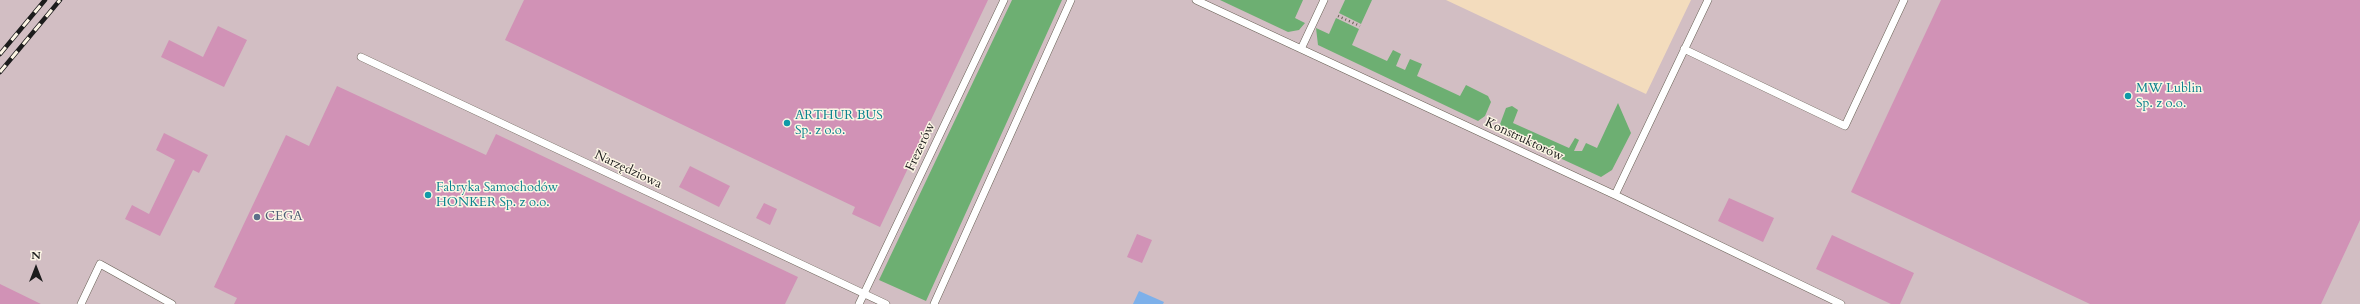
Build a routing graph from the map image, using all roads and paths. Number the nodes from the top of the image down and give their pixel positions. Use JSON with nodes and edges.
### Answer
{"nodes":[{"id":1,"x":1004,"y":0,"type":"edge"},
{"id":2,"x":1070,"y":0,"type":"edge"},
{"id":3,"x":1196,"y":0,"type":"edge"},
{"id":4,"x":1324,"y":0,"type":"edge"},
{"id":5,"x":1708,"y":0,"type":"edge"},
{"id":6,"x":1904,"y":0,"type":"edge"},
{"id":7,"x":1338,"y":16,"type":"dead end"},
{"id":8,"x":1360,"y":26,"type":"dead end"},
{"id":9,"x":1301,"y":49,"type":"junction"},
{"id":10,"x":1684,"y":49,"type":"junction"},
{"id":11,"x":361,"y":57,"type":"dead end"},
{"id":12,"x":1615,"y":196,"type":"junction"},
{"id":13,"x":864,"y":294,"type":"junction"},
{"id":14,"x":171,"y":303,"type":"edge"},
{"id":15,"x":81,"y":304,"type":"edge"},
{"id":16,"x":859,"y":304,"type":"edge"},
{"id":17,"x":886,"y":304,"type":"edge"},
{"id":18,"x":934,"y":304,"type":"edge"},
{"id":19,"x":1840,"y":304,"type":"edge"}],
"edges":[{"from":1,"to":13,"type":"lane","name":"Frezerów"},
{"from":2,"to":18,"type":"lane"},
{"from":3,"to":9,"type":"lane","name":"Konstruktorów"},
{"from":4,"to":9,"type":"lane"},
{"from":5,"to":10,"type":"lane"},
{"from":6,"to":10,"type":"lane"},
{"from":7,"to":8,"type":"path"},
{"from":9,"to":12,"type":"lane","name":"Konstruktorów"},
{"from":10,"to":12,"type":"lane"},
{"from":11,"to":13,"type":"lane","name":"Narzędziowa"},
{"from":12,"to":19,"type":"lane","name":"Konstruktorów"},
{"from":13,"to":16,"type":"lane","name":"Frezerów"},
{"from":13,"to":17,"type":"lane","name":"Narzędziowa"},
{"from":14,"to":15,"type":"lane"}]}
